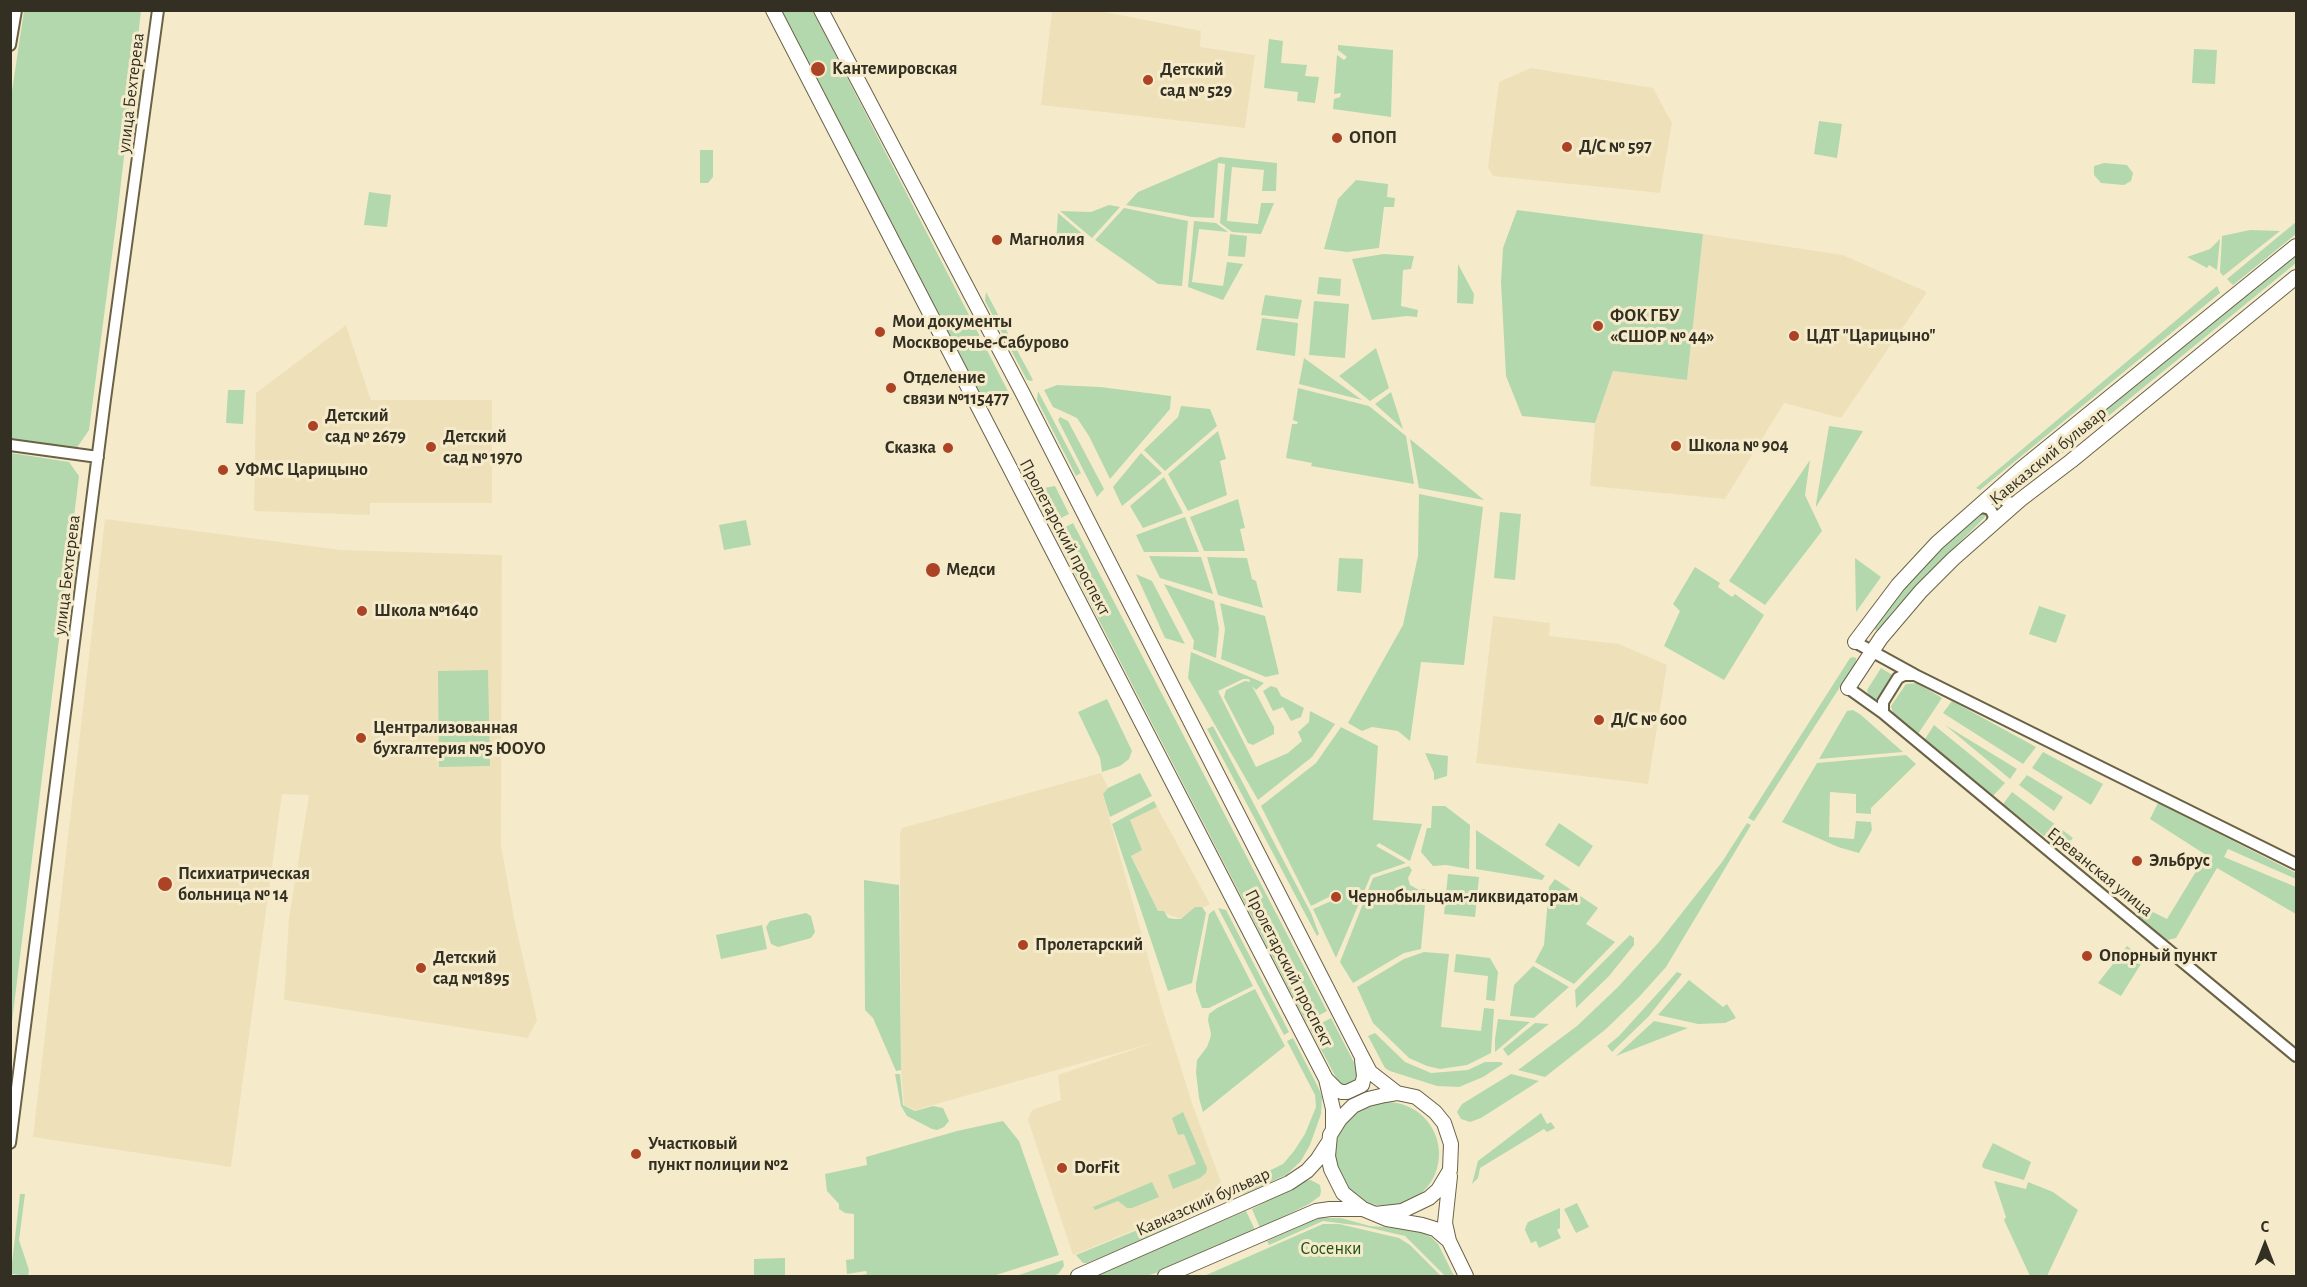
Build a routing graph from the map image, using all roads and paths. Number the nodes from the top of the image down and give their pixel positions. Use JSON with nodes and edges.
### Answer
{"nodes":[{"id":1,"x":16,"y":10,"type":"edge"},
{"id":2,"x":158,"y":10,"type":"edge"},
{"id":3,"x":773,"y":10,"type":"edge"},
{"id":4,"x":821,"y":10,"type":"edge"},
{"id":5,"x":10,"y":45,"type":"edge"},
{"id":6,"x":2296,"y":246,"type":"edge"},
{"id":7,"x":2296,"y":277,"type":"edge"},
{"id":8,"x":10,"y":445,"type":"edge"},
{"id":9,"x":98,"y":457,"type":"junction"},
{"id":10,"x":2004,"y":484,"type":"junction"},
{"id":11,"x":2020,"y":500,"type":"junction"},
{"id":12,"x":1975,"y":510,"type":"junction"},
{"id":13,"x":1991,"y":526,"type":"junction"},
{"id":14,"x":1855,"y":642,"type":"joint"},
{"id":15,"x":1872,"y":651,"type":"junction"},
{"id":16,"x":1915,"y":675,"type":"junction"},
{"id":17,"x":1848,"y":688,"type":"joint"},
{"id":18,"x":1882,"y":713,"type":"junction"},
{"id":19,"x":2296,"y":864,"type":"edge"},
{"id":20,"x":1361,"y":1055,"type":"junction"},
{"id":21,"x":2296,"y":1056,"type":"edge"},
{"id":22,"x":1326,"y":1079,"type":"junction"},
{"id":23,"x":1397,"y":1094,"type":"junction"},
{"id":24,"x":1331,"y":1135,"type":"junction"},
{"id":25,"x":10,"y":1143,"type":"edge"},
{"id":26,"x":1450,"y":1170,"type":"junction"},
{"id":27,"x":1369,"y":1212,"type":"junction"},
{"id":28,"x":1449,"y":1241,"type":"junction"},
{"id":29,"x":1078,"y":1276,"type":"edge"},
{"id":30,"x":1165,"y":1276,"type":"edge"},
{"id":31,"x":1466,"y":1276,"type":"edge"}],
"edges":[{"from":1,"to":5,"type":"street"},
{"from":2,"to":9,"type":"street","name":"улица Бехтерева"},
{"from":3,"to":22,"type":"main road","name":"Пролетарский проспект"},
{"from":4,"to":20,"type":"main road","name":"Пролетарский проспект"},
{"from":6,"to":10,"type":"main road","name":"Кавказский бульвар"},
{"from":7,"to":11,"type":"main road","name":"Кавказский бульвар"},
{"from":8,"to":9,"type":"street"},
{"from":9,"to":25,"type":"street","name":"улица Бехтерева"},
{"from":10,"to":11,"type":"street"},
{"from":10,"to":12,"type":"main road","name":"Кавказский бульвар"},
{"from":11,"to":13,"type":"main road","name":"Кавказский бульвар"},
{"from":12,"to":13,"type":"street"},
{"from":12,"to":14,"type":"main road","name":"Кавказский бульвар"},
{"from":13,"to":15,"type":"main road","name":"Кавказский бульвар"},
{"from":14,"to":15,"type":"street"},
{"from":15,"to":16,"type":"street"},
{"from":15,"to":17,"type":"main road","name":"Кавказский бульвар"},
{"from":16,"to":18,"type":"street"},
{"from":16,"to":19,"type":"street"},
{"from":17,"to":18,"type":"street","name":"Ереванская улица"},
{"from":18,"to":21,"type":"street","name":"Ереванская улица"},
{"from":20,"to":22,"type":"main road","name":"Пролетарский проспект"},
{"from":20,"to":23,"type":"main road","name":"Пролетарский проспект"},
{"from":22,"to":24,"type":"main road","name":"Пролетарский проспект"},
{"from":23,"to":24,"type":"main road"},
{"from":23,"to":26,"type":"main road"},
{"from":24,"to":27,"type":"main road"},
{"from":24,"to":29,"type":"main road","name":"Кавказский бульвар"},
{"from":26,"to":27,"type":"main road"},
{"from":26,"to":28,"type":"main road"},
{"from":27,"to":28,"type":"main road"},
{"from":27,"to":30,"type":"main road"},
{"from":28,"to":31,"type":"main road"}]}
